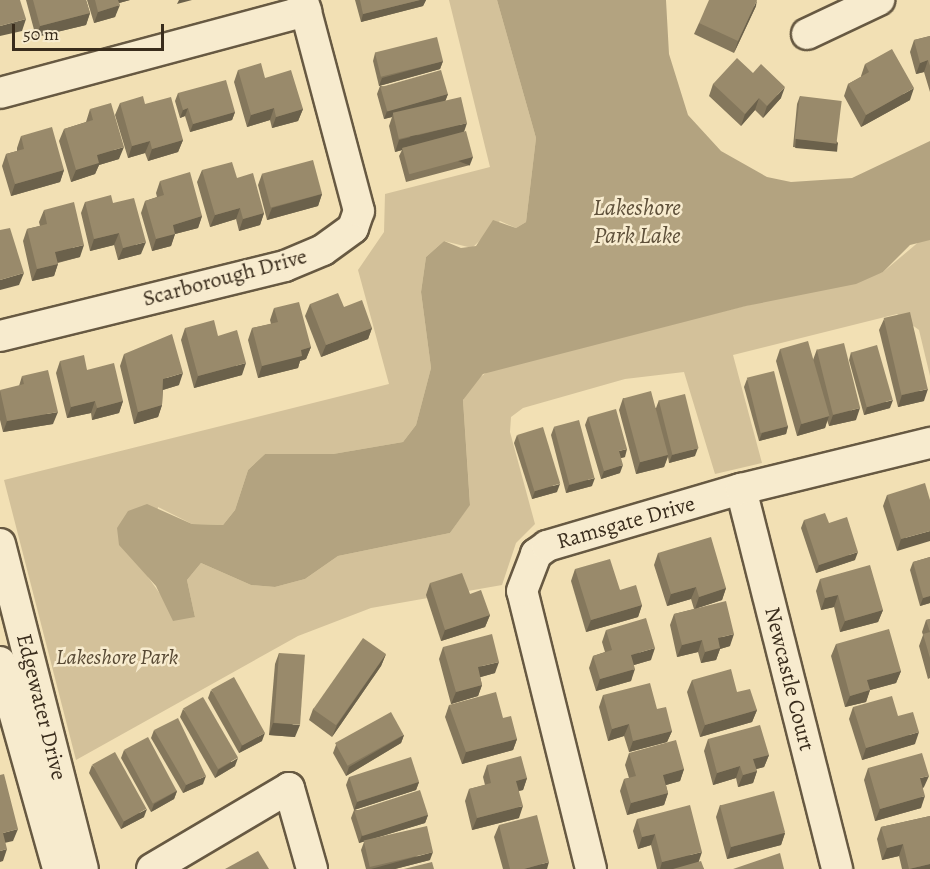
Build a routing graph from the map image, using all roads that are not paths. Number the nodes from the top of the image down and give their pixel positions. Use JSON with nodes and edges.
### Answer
{"nodes":[{"id":1,"x":879,"y":0,"type":"edge"},
{"id":2,"x":305,"y":6,"type":"edge"},
{"id":3,"x":807,"y":34,"type":"dead end"},
{"id":4,"x":0,"y":93,"type":"edge"},
{"id":5,"x":0,"y":336,"type":"edge"},
{"id":6,"x":930,"y":443,"type":"edge"},
{"id":7,"x":741,"y":489,"type":"junction"},
{"id":8,"x":0,"y":544,"type":"edge"},
{"id":9,"x":8,"y":610,"type":"edge"},
{"id":10,"x":0,"y":662,"type":"edge"},
{"id":11,"x":58,"y":869,"type":"edge"},
{"id":12,"x":83,"y":869,"type":"edge"},
{"id":13,"x":152,"y":869,"type":"edge"},
{"id":14,"x":312,"y":869,"type":"edge"},
{"id":15,"x":591,"y":869,"type":"edge"},
{"id":16,"x":837,"y":869,"type":"edge"}],
"edges":[{"from":1,"to":3,"type":"street"},
{"from":2,"to":4,"type":"street"},
{"from":2,"to":5,"type":"street","name":"Scarborough Drive"},
{"from":6,"to":7,"type":"street","name":"Ramsgate Drive"},
{"from":7,"to":15,"type":"street","name":"Ramsgate Drive"},
{"from":7,"to":16,"type":"street","name":"Newcastle Court"},
{"from":8,"to":9,"type":"street","name":"Edgewater Drive"},
{"from":9,"to":12,"type":"street","name":"Edgewater Drive"},
{"from":10,"to":11,"type":"street","name":"Edgewater Drive"},
{"from":13,"to":14,"type":"street"}]}
